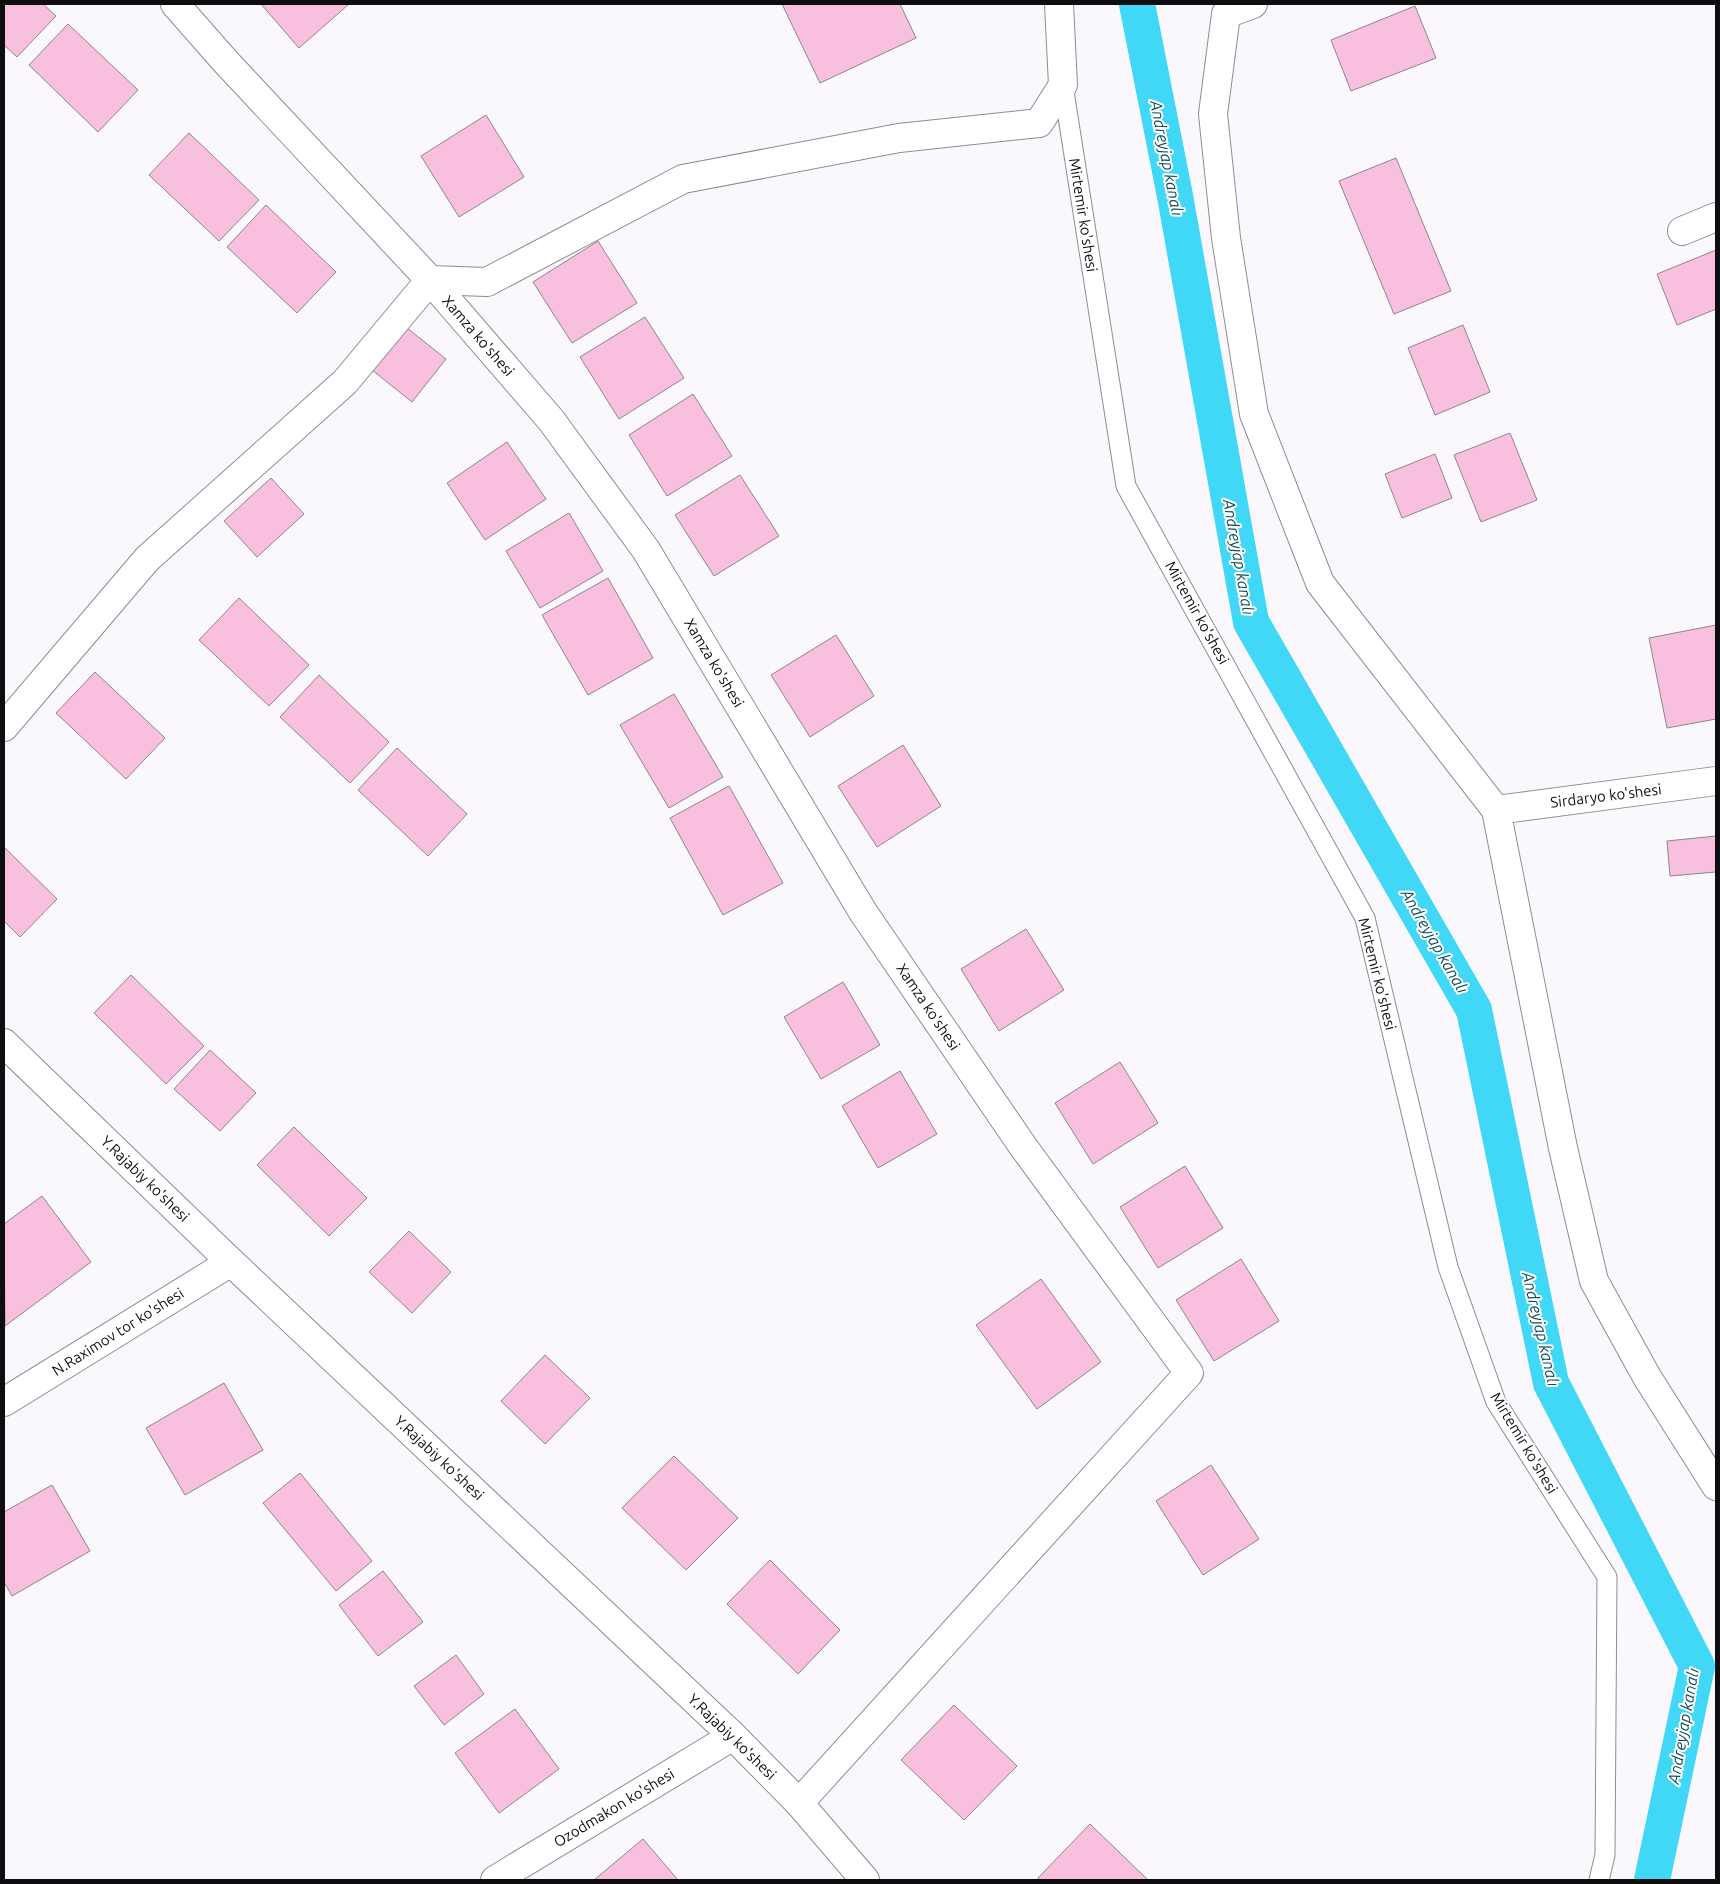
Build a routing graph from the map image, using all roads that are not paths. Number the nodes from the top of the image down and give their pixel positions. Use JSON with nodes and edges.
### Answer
{"nodes":[{"id":1,"x":175,"y":4,"type":"edge"},
{"id":2,"x":1059,"y":4,"type":"edge"},
{"id":3,"x":1253,"y":4,"type":"edge"},
{"id":4,"x":1063,"y":85,"type":"junction"},
{"id":5,"x":1716,"y":217,"type":"edge"},
{"id":6,"x":1682,"y":231,"type":"dead end"},
{"id":7,"x":430,"y":280,"type":"junction"},
{"id":8,"x":4,"y":727,"type":"edge"},
{"id":9,"x":1716,"y":781,"type":"edge"},
{"id":10,"x":1496,"y":810,"type":"junction"},
{"id":11,"x":4,"y":1043,"type":"edge"},
{"id":12,"x":231,"y":1262,"type":"junction"},
{"id":13,"x":4,"y":1402,"type":"edge"},
{"id":14,"x":1716,"y":1486,"type":"edge"},
{"id":15,"x":733,"y":1736,"type":"junction"},
{"id":16,"x":799,"y":1803,"type":"junction"},
{"id":17,"x":495,"y":1880,"type":"edge"},
{"id":18,"x":865,"y":1880,"type":"edge"},
{"id":19,"x":1599,"y":1880,"type":"edge"}],
"edges":[{"from":1,"to":7,"type":"street","name":"Xamza ko'shesi"},
{"from":2,"to":4,"type":"street","name":"Mirtemir ko'shesi"},
{"from":3,"to":10,"type":"street"},
{"from":4,"to":7,"type":"street"},
{"from":4,"to":19,"type":"lane","name":"Mirtemir ko'shesi"},
{"from":5,"to":6,"type":"street"},
{"from":7,"to":8,"type":"street"},
{"from":7,"to":16,"type":"street","name":"Xamza ko'shesi"},
{"from":9,"to":10,"type":"street","name":"Sirdaryo ko'shesi"},
{"from":10,"to":14,"type":"street"},
{"from":11,"to":12,"type":"street","name":"Y.Rajabiy ko'shesi"},
{"from":12,"to":13,"type":"street","name":"N.Raximov tor ko'shesi"},
{"from":12,"to":15,"type":"street","name":"Y.Rajabiy ko'shesi"},
{"from":15,"to":16,"type":"street","name":"Y.Rajabiy ko'shesi"},
{"from":15,"to":17,"type":"street","name":"Ozodmakon ko'shesi"},
{"from":16,"to":18,"type":"street","name":"Y.Rajabiy ko'shesi"}]}
